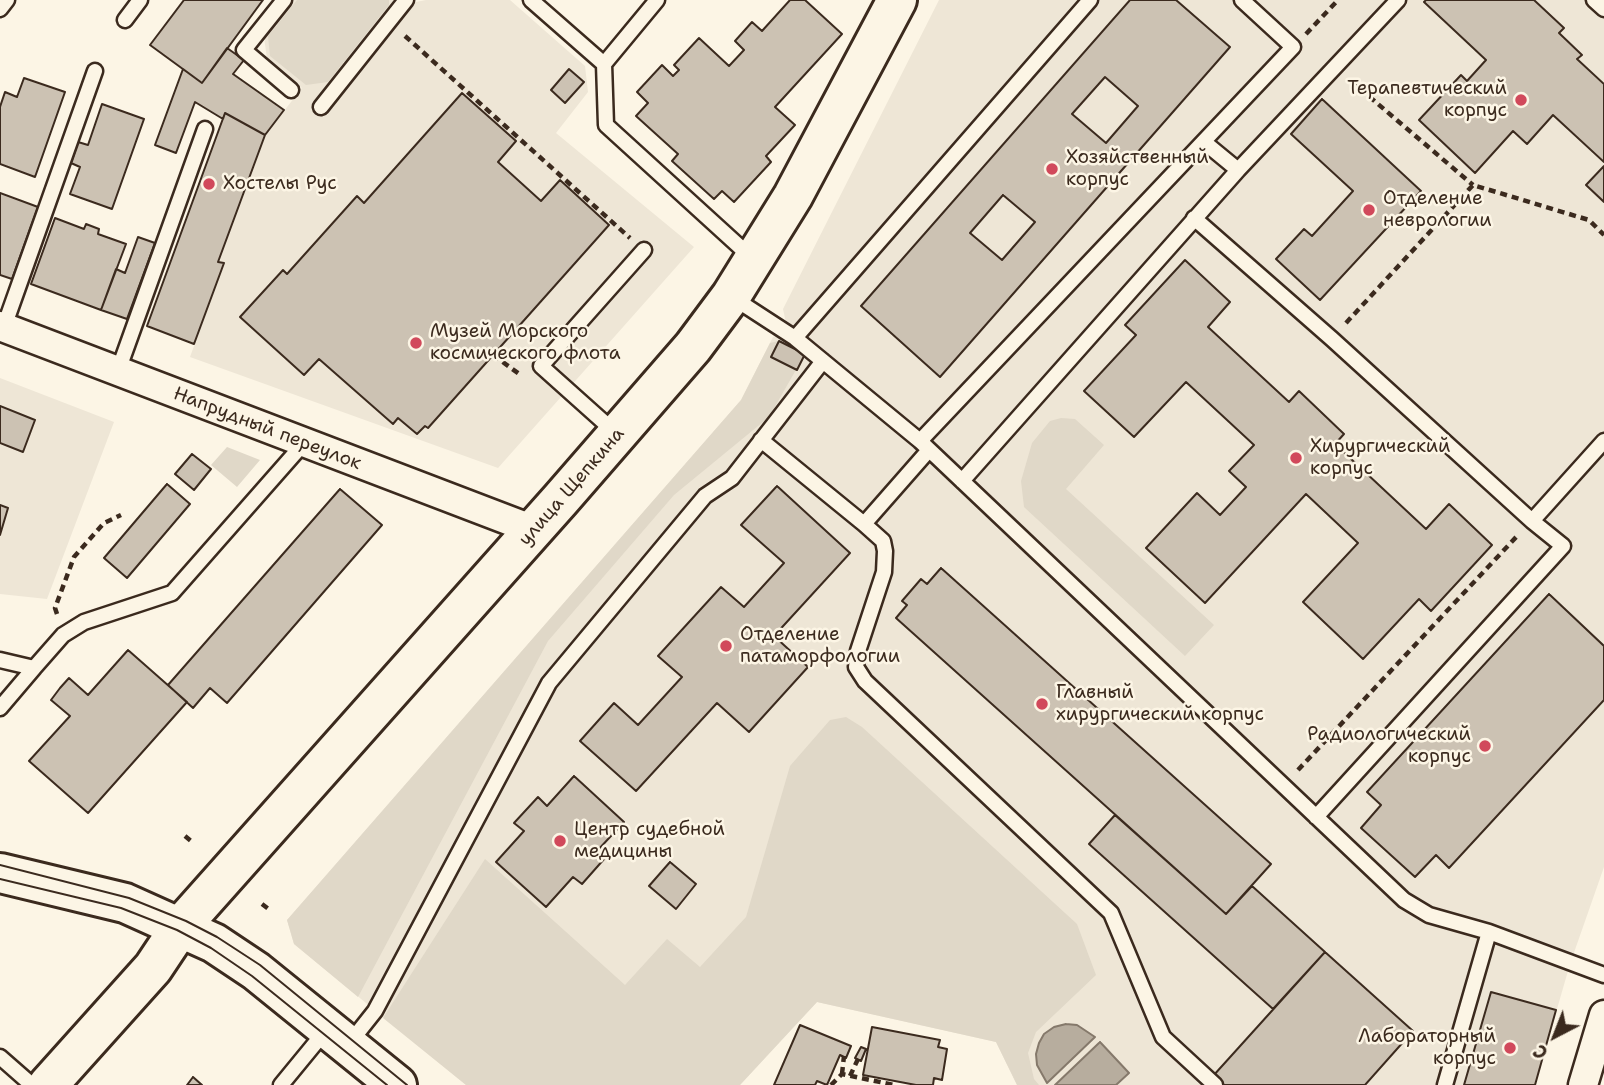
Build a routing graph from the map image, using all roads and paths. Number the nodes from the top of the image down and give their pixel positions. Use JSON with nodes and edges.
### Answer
{"nodes":[{"id":1,"x":7,"y":0,"type":"edge"},
{"id":2,"x":140,"y":0,"type":"edge"},
{"id":3,"x":284,"y":0,"type":"edge"},
{"id":4,"x":406,"y":0,"type":"edge"},
{"id":5,"x":531,"y":0,"type":"edge"},
{"id":6,"x":657,"y":0,"type":"edge"},
{"id":7,"x":897,"y":0,"type":"edge"},
{"id":8,"x":1090,"y":0,"type":"edge"},
{"id":9,"x":1242,"y":0,"type":"edge"},
{"id":10,"x":1338,"y":0,"type":"edge"},
{"id":11,"x":1398,"y":0,"type":"edge"},
{"id":12,"x":1594,"y":0,"type":"edge"},
{"id":13,"x":0,"y":9,"type":"edge"},
{"id":14,"x":1604,"y":9,"type":"edge"},
{"id":15,"x":125,"y":20,"type":"dead end"},
{"id":16,"x":389,"y":22,"type":"junction"},
{"id":17,"x":1293,"y":47,"type":"junction"},
{"id":18,"x":604,"y":64,"type":"junction"},
{"id":19,"x":1335,"y":67,"type":"junction"},
{"id":20,"x":94,"y":71,"type":"dead end"},
{"id":21,"x":291,"y":90,"type":"dead end"},
{"id":22,"x":321,"y":107,"type":"dead end"},
{"id":23,"x":205,"y":129,"type":"dead end"},
{"id":24,"x":1203,"y":142,"type":"junction"},
{"id":25,"x":1238,"y":170,"type":"junction"},
{"id":26,"x":1473,"y":184,"type":"junction"},
{"id":27,"x":1194,"y":218,"type":"junction"},
{"id":28,"x":1604,"y":235,"type":"edge"},
{"id":29,"x":644,"y":250,"type":"joint"},
{"id":30,"x":754,"y":259,"type":"junction"},
{"id":31,"x":730,"y":296,"type":"junction"},
{"id":32,"x":2,"y":327,"type":"edge"},
{"id":33,"x":795,"y":338,"type":"junction"},
{"id":34,"x":1332,"y":339,"type":"junction"},
{"id":35,"x":823,"y":361,"type":"junction"},
{"id":36,"x":118,"y":372,"type":"junction"},
{"id":37,"x":618,"y":435,"type":"junction"},
{"id":38,"x":761,"y":440,"type":"junction"},
{"id":39,"x":1604,"y":441,"type":"edge"},
{"id":40,"x":304,"y":443,"type":"junction"},
{"id":41,"x":925,"y":445,"type":"junction"},
{"id":42,"x":962,"y":481,"type":"junction"},
{"id":43,"x":121,"y":515,"type":"dead end"},
{"id":44,"x":1532,"y":521,"type":"junction"},
{"id":45,"x":864,"y":524,"type":"junction"},
{"id":46,"x":534,"y":530,"type":"junction"},
{"id":47,"x":63,"y":635,"type":"junction"},
{"id":48,"x":0,"y":660,"type":"edge"},
{"id":49,"x":34,"y":668,"type":"junction"},
{"id":50,"x":0,"y":708,"type":"edge"},
{"id":51,"x":1283,"y":786,"type":"junction"},
{"id":52,"x":1316,"y":817,"type":"junction"},
{"id":53,"x":185,"y":836,"type":"dead end"},
{"id":54,"x":191,"y":841,"type":"dead end"},
{"id":55,"x":0,"y":873,"type":"edge"},
{"id":56,"x":262,"y":904,"type":"dead end"},
{"id":57,"x":270,"y":910,"type":"dead end"},
{"id":58,"x":181,"y":926,"type":"junction"},
{"id":59,"x":1489,"y":932,"type":"junction"},
{"id":60,"x":1604,"y":975,"type":"edge"},
{"id":61,"x":1604,"y":1015,"type":"edge"},
{"id":62,"x":338,"y":1037,"type":"junction"},
{"id":63,"x":844,"y":1056,"type":"dead end"},
{"id":64,"x":0,"y":1057,"type":"edge"},
{"id":65,"x":858,"y":1059,"type":"dead end"},
{"id":66,"x":842,"y":1074,"type":"junction"},
{"id":67,"x":850,"y":1076,"type":"junction"},
{"id":68,"x":831,"y":1083,"type":"edge"},
{"id":69,"x":32,"y":1085,"type":"edge"},
{"id":70,"x":48,"y":1085,"type":"edge"},
{"id":71,"x":281,"y":1085,"type":"edge"},
{"id":72,"x":397,"y":1085,"type":"edge"},
{"id":73,"x":894,"y":1085,"type":"edge"},
{"id":74,"x":1215,"y":1085,"type":"edge"},
{"id":75,"x":1445,"y":1085,"type":"edge"},
{"id":76,"x":1583,"y":1085,"type":"edge"}],
"edges":[{"from":1,"to":13,"type":"lane"},
{"from":2,"to":15,"type":"lane"},
{"from":3,"to":21,"type":"lane"},
{"from":4,"to":16,"type":"lane"},
{"from":5,"to":18,"type":"lane"},
{"from":6,"to":18,"type":"lane"},
{"from":7,"to":30,"type":"street","name":"улица Щепкина"},
{"from":8,"to":33,"type":"lane"},
{"from":9,"to":17,"type":"lane"},
{"from":10,"to":17,"type":"path"},
{"from":11,"to":19,"type":"lane"},
{"from":12,"to":14,"type":"lane"},
{"from":16,"to":22,"type":"lane"},
{"from":16,"to":29,"type":"path"},
{"from":17,"to":24,"type":"lane"},
{"from":18,"to":30,"type":"lane"},
{"from":19,"to":25,"type":"lane"},
{"from":19,"to":26,"type":"path"},
{"from":20,"to":32,"type":"lane"},
{"from":23,"to":36,"type":"lane"},
{"from":24,"to":25,"type":"lane"},
{"from":24,"to":41,"type":"lane"},
{"from":25,"to":27,"type":"lane"},
{"from":26,"to":28,"type":"path"},
{"from":26,"to":34,"type":"path"},
{"from":27,"to":34,"type":"lane"},
{"from":27,"to":42,"type":"lane"},
{"from":29,"to":37,"type":"lane"},
{"from":30,"to":31,"type":"street","name":"улица Щепкина"},
{"from":31,"to":33,"type":"lane"},
{"from":31,"to":37,"type":"street","name":"улица Щепкина"},
{"from":32,"to":36,"type":"street","name":"Напрудный переулок"},
{"from":33,"to":35,"type":"lane"},
{"from":34,"to":44,"type":"lane"},
{"from":35,"to":38,"type":"lane"},
{"from":35,"to":41,"type":"lane"},
{"from":36,"to":40,"type":"street","name":"Напрудный переулок"},
{"from":37,"to":46,"type":"street","name":"улица Щепкина"},
{"from":38,"to":45,"type":"lane"},
{"from":38,"to":62,"type":"lane"},
{"from":39,"to":44,"type":"lane"},
{"from":40,"to":46,"type":"street","name":"Напрудный переулок"},
{"from":40,"to":47,"type":"lane"},
{"from":41,"to":42,"type":"lane"},
{"from":41,"to":45,"type":"lane"},
{"from":42,"to":51,"type":"lane"},
{"from":43,"to":47,"type":"path"},
{"from":44,"to":51,"type":"path"},
{"from":44,"to":52,"type":"lane"},
{"from":45,"to":74,"type":"lane"},
{"from":46,"to":58,"type":"street","name":"улица Щепкина"},
{"from":47,"to":49,"type":"lane"},
{"from":48,"to":49,"type":"lane"},
{"from":49,"to":50,"type":"lane"},
{"from":51,"to":52,"type":"lane"},
{"from":52,"to":59,"type":"lane"},
{"from":53,"to":54,"type":"path"},
{"from":55,"to":58,"type":"street"},
{"from":56,"to":57,"type":"path"},
{"from":58,"to":62,"type":"street"},
{"from":58,"to":70,"type":"street","name":"улица Щепкина"},
{"from":59,"to":60,"type":"lane"},
{"from":59,"to":75,"type":"lane"},
{"from":61,"to":76,"type":"street"},
{"from":62,"to":71,"type":"lane"},
{"from":62,"to":72,"type":"street"},
{"from":63,"to":66,"type":"path"},
{"from":64,"to":69,"type":"lane"},
{"from":65,"to":67,"type":"path"},
{"from":66,"to":67,"type":"path"},
{"from":66,"to":68,"type":"path"},
{"from":67,"to":73,"type":"path"}]}
